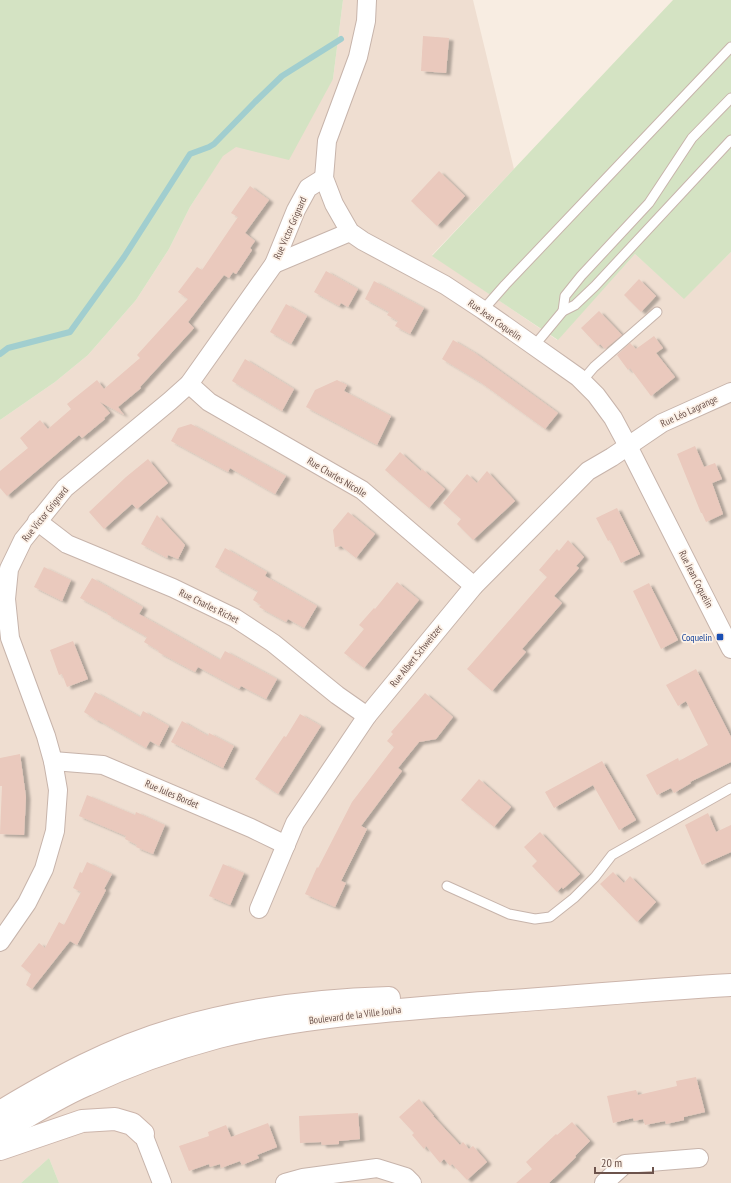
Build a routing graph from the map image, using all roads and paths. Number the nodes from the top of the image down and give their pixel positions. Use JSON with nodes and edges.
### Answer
{"nodes":[{"id":1,"x":368,"y":0,"type":"edge"},
{"id":2,"x":731,"y":47,"type":"edge"},
{"id":3,"x":731,"y":98,"type":"edge"},
{"id":4,"x":731,"y":140,"type":"edge"},
{"id":5,"x":324,"y":178,"type":"junction"},
{"id":6,"x":350,"y":232,"type":"junction"},
{"id":7,"x":274,"y":264,"type":"junction"},
{"id":8,"x":483,"y":310,"type":"junction"},
{"id":9,"x":562,"y":311,"type":"junction"},
{"id":10,"x":656,"y":312,"type":"dead end"},
{"id":11,"x":534,"y":346,"type":"junction"},
{"id":12,"x":582,"y":381,"type":"junction"},
{"id":13,"x":189,"y":384,"type":"junction"},
{"id":14,"x":731,"y":392,"type":"edge"},
{"id":15,"x":628,"y":446,"type":"junction"},
{"id":16,"x":38,"y":521,"type":"junction"},
{"id":17,"x":474,"y":586,"type":"junction"},
{"id":18,"x":731,"y":649,"type":"edge"},
{"id":19,"x":367,"y":716,"type":"junction"},
{"id":20,"x":53,"y":761,"type":"junction"},
{"id":21,"x":731,"y":788,"type":"edge"},
{"id":22,"x":286,"y":845,"type":"junction"},
{"id":23,"x":447,"y":886,"type":"dead end"},
{"id":24,"x":259,"y":908,"type":"dead end"},
{"id":25,"x":0,"y":942,"type":"edge"},
{"id":26,"x":731,"y":972,"type":"edge"},
{"id":27,"x":731,"y":985,"type":"edge"},
{"id":28,"x":0,"y":1112,"type":"edge"},
{"id":29,"x":0,"y":1133,"type":"edge"},
{"id":30,"x":143,"y":1134,"type":"joint"},
{"id":31,"x":0,"y":1149,"type":"edge"},
{"id":32,"x":699,"y":1158,"type":"dead end"},
{"id":33,"x":162,"y":1183,"type":"edge"},
{"id":34,"x":285,"y":1183,"type":"edge"},
{"id":35,"x":412,"y":1183,"type":"edge"},
{"id":36,"x":604,"y":1183,"type":"edge"}],
"edges":[{"from":1,"to":5,"type":"street","name":"Rue Jean Coquelin"},
{"from":2,"to":8,"type":"lane"},
{"from":3,"to":9,"type":"lane"},
{"from":4,"to":9,"type":"lane"},
{"from":5,"to":6,"type":"street","name":"Rue Jean Coquelin"},
{"from":5,"to":7,"type":"street","name":"Rue Victor Grignard"},
{"from":6,"to":7,"type":"street","name":"Rue Victor Grignard"},
{"from":6,"to":8,"type":"street","name":"Rue Jean Coquelin"},
{"from":7,"to":13,"type":"street","name":"Rue Victor Grignard"},
{"from":8,"to":11,"type":"street","name":"Rue Jean Coquelin"},
{"from":9,"to":11,"type":"lane"},
{"from":10,"to":12,"type":"lane"},
{"from":11,"to":12,"type":"street","name":"Rue Jean Coquelin"},
{"from":12,"to":15,"type":"street","name":"Rue Jean Coquelin"},
{"from":13,"to":16,"type":"street","name":"Rue Victor Grignard"},
{"from":13,"to":17,"type":"street","name":"Rue Charles Nicolle"},
{"from":14,"to":15,"type":"street","name":"Rue Léo Lagrange"},
{"from":15,"to":17,"type":"street","name":"Rue Albert Schweitzer"},
{"from":15,"to":18,"type":"street","name":"Rue Jean Coquelin"},
{"from":16,"to":19,"type":"street","name":"Rue Charles Richet"},
{"from":16,"to":20,"type":"street","name":"Rue Victor Grignard"},
{"from":17,"to":19,"type":"street","name":"Rue Albert Schweitzer"},
{"from":19,"to":22,"type":"street","name":"Rue Albert Schweitzer"},
{"from":20,"to":22,"type":"street","name":"Rue Jules Bordet"},
{"from":20,"to":25,"type":"street","name":"Rue Victor Grignard"},
{"from":21,"to":23,"type":"lane"},
{"from":22,"to":24,"type":"street","name":"Rue Albert Schweitzer"},
{"from":26,"to":28,"type":"main road","name":"Boulevard de la Ville Jouha"},
{"from":27,"to":29,"type":"main road","name":"Boulevard de la Ville Jouha"},
{"from":30,"to":31,"type":"main road"},
{"from":30,"to":33,"type":"street"},
{"from":32,"to":36,"type":"street"},
{"from":34,"to":35,"type":"street"}]}
